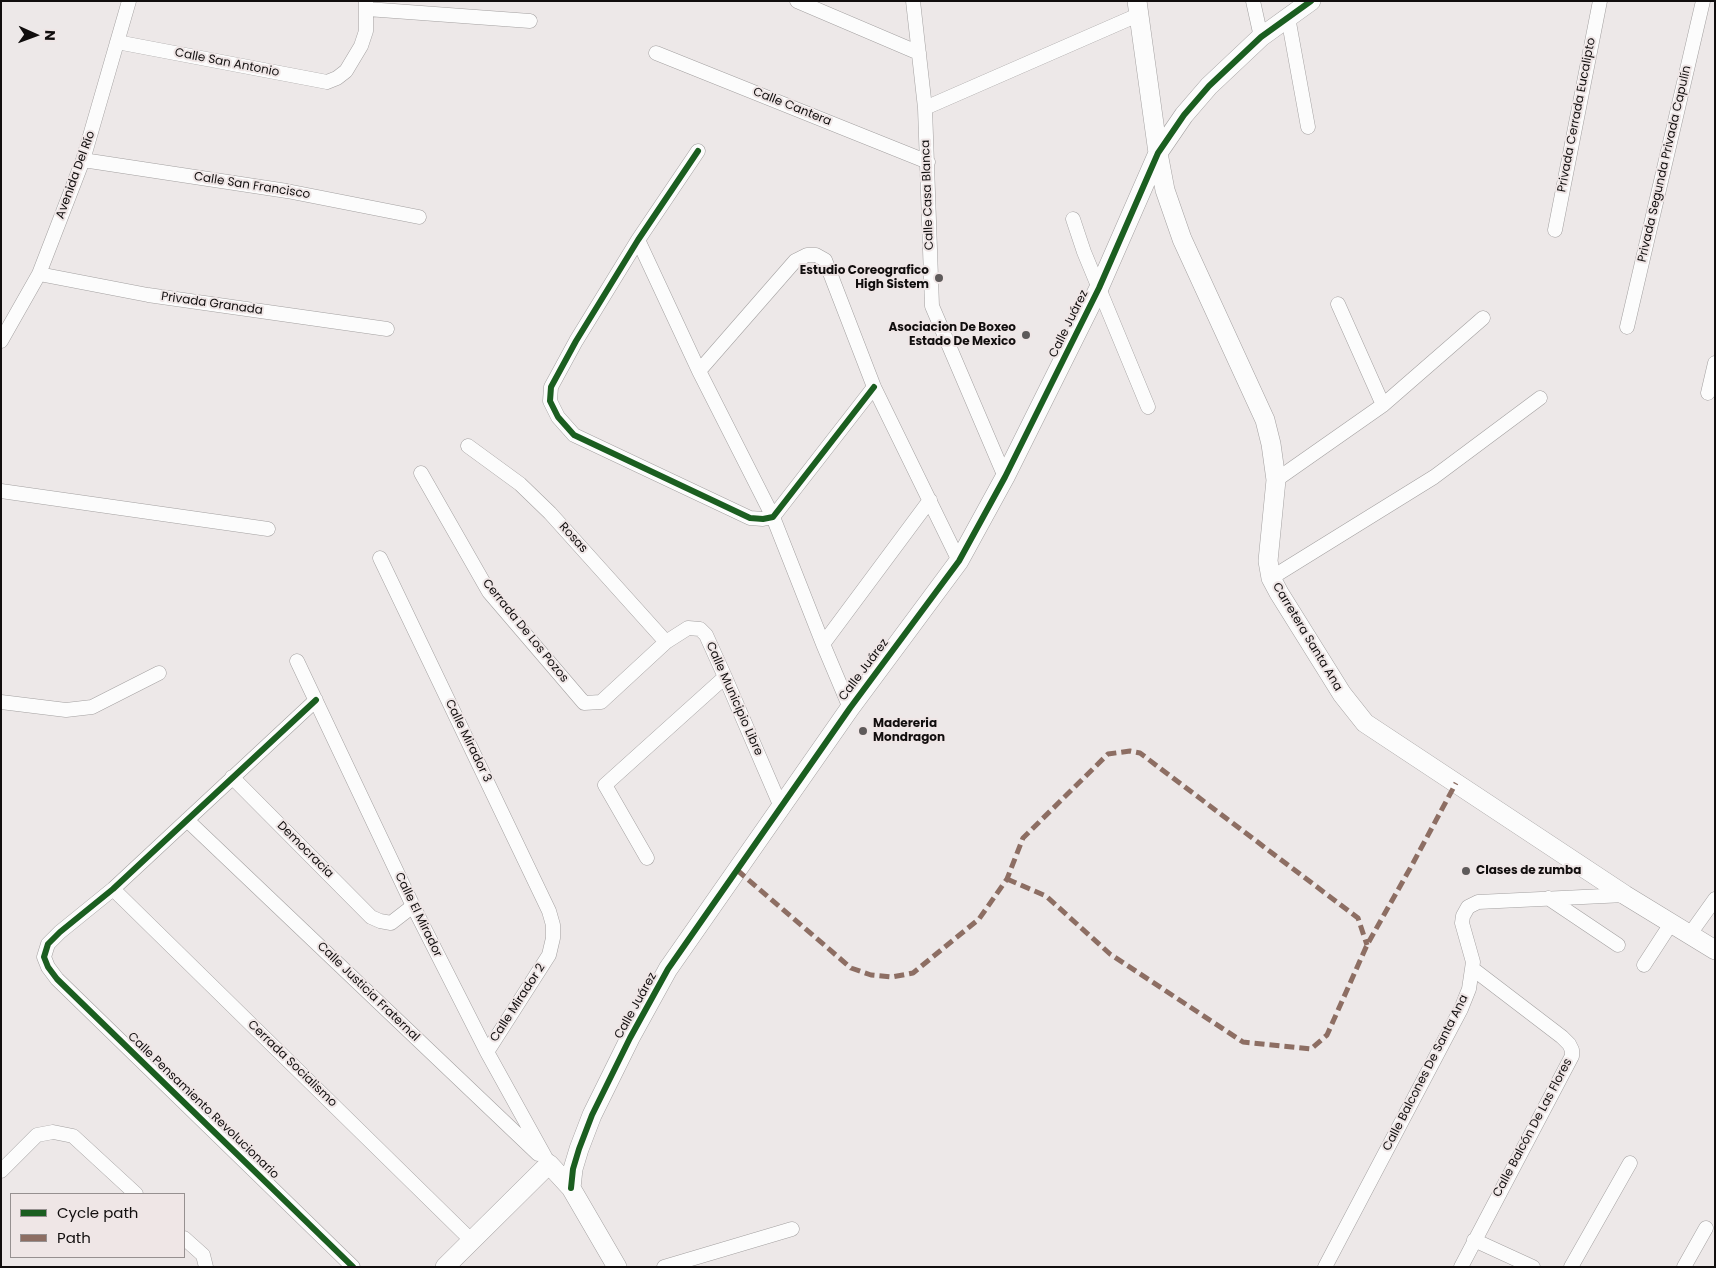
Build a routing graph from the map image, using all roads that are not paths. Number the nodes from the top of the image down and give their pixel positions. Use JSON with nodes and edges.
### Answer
{"nodes":[{"id":1,"x":129,"y":1,"type":"edge"},
{"id":2,"x":797,"y":1,"type":"edge"},
{"id":3,"x":914,"y":1,"type":"edge"},
{"id":4,"x":1253,"y":1,"type":"edge"},
{"id":5,"x":1311,"y":1,"type":"edge"},
{"id":6,"x":1600,"y":1,"type":"edge"},
{"id":7,"x":1703,"y":1,"type":"edge"},
{"id":8,"x":366,"y":5,"type":"edge"},
{"id":9,"x":1137,"y":8,"type":"edge"},
{"id":10,"x":1288,"y":17,"type":"junction"},
{"id":11,"x":530,"y":21,"type":"dead end"},
{"id":12,"x":1261,"y":37,"type":"junction"},
{"id":13,"x":117,"y":42,"type":"junction"},
{"id":14,"x":918,"y":52,"type":"junction"},
{"id":15,"x":656,"y":53,"type":"dead end"},
{"id":16,"x":925,"y":108,"type":"junction"},
{"id":17,"x":1308,"y":127,"type":"dead end"},
{"id":18,"x":698,"y":151,"type":"dead end"},
{"id":19,"x":1158,"y":153,"type":"junction"},
{"id":20,"x":83,"y":160,"type":"junction"},
{"id":21,"x":928,"y":162,"type":"junction"},
{"id":22,"x":420,"y":217,"type":"dead end"},
{"id":23,"x":1074,"y":219,"type":"dead end"},
{"id":24,"x":1555,"y":230,"type":"dead end"},
{"id":25,"x":638,"y":240,"type":"junction"},
{"id":26,"x":39,"y":274,"type":"junction"},
{"id":27,"x":1099,"y":288,"type":"junction"},
{"id":28,"x":1338,"y":304,"type":"dead end"},
{"id":29,"x":1482,"y":318,"type":"dead end"},
{"id":30,"x":1627,"y":327,"type":"dead end"},
{"id":31,"x":387,"y":329,"type":"dead end"},
{"id":32,"x":1,"y":341,"type":"edge"},
{"id":33,"x":1715,"y":363,"type":"edge"},
{"id":34,"x":699,"y":371,"type":"junction"},
{"id":35,"x":874,"y":387,"type":"junction"},
{"id":36,"x":1708,"y":393,"type":"dead end"},
{"id":37,"x":1540,"y":398,"type":"dead end"},
{"id":38,"x":1383,"y":405,"type":"junction"},
{"id":39,"x":1148,"y":407,"type":"dead end"},
{"id":40,"x":468,"y":446,"type":"dead end"},
{"id":41,"x":422,"y":473,"type":"dead end"},
{"id":42,"x":1005,"y":476,"type":"junction"},
{"id":43,"x":1276,"y":480,"type":"junction"},
{"id":44,"x":1,"y":491,"type":"edge"},
{"id":45,"x":930,"y":500,"type":"junction"},
{"id":46,"x":773,"y":517,"type":"junction"},
{"id":47,"x":268,"y":529,"type":"dead end"},
{"id":48,"x":380,"y":558,"type":"dead end"},
{"id":49,"x":959,"y":561,"type":"junction"},
{"id":50,"x":1271,"y":578,"type":"junction"},
{"id":51,"x":666,"y":642,"type":"junction"},
{"id":52,"x":823,"y":644,"type":"junction"},
{"id":53,"x":297,"y":661,"type":"dead end"},
{"id":54,"x":159,"y":673,"type":"dead end"},
{"id":55,"x":725,"y":677,"type":"junction"},
{"id":56,"x":316,"y":700,"type":"junction"},
{"id":57,"x":1,"y":702,"type":"edge"},
{"id":58,"x":850,"y":708,"type":"junction"},
{"id":59,"x":232,"y":778,"type":"junction"},
{"id":60,"x":781,"y":807,"type":"junction"},
{"id":61,"x":187,"y":820,"type":"junction"},
{"id":62,"x":647,"y":858,"type":"dead end"},
{"id":63,"x":113,"y":889,"type":"junction"},
{"id":64,"x":1625,"y":895,"type":"junction"},
{"id":65,"x":1548,"y":898,"type":"junction"},
{"id":66,"x":1715,"y":899,"type":"edge"},
{"id":67,"x":413,"y":906,"type":"junction"},
{"id":68,"x":1672,"y":922,"type":"junction"},
{"id":69,"x":553,"y":925,"type":"joint"},
{"id":70,"x":1690,"y":934,"type":"junction"},
{"id":71,"x":1618,"y":945,"type":"dead end"},
{"id":72,"x":1715,"y":950,"type":"edge"},
{"id":73,"x":1644,"y":965,"type":"dead end"},
{"id":74,"x":1473,"y":969,"type":"junction"},
{"id":75,"x":486,"y":1052,"type":"junction"},
{"id":76,"x":1630,"y":1163,"type":"dead end"},
{"id":77,"x":548,"y":1164,"type":"junction"},
{"id":78,"x":1,"y":1171,"type":"edge"},
{"id":79,"x":571,"y":1188,"type":"junction"},
{"id":80,"x":135,"y":1193,"type":"edge"},
{"id":81,"x":1706,"y":1228,"type":"dead end"},
{"id":82,"x":792,"y":1229,"type":"dead end"},
{"id":83,"x":185,"y":1239,"type":"edge"},
{"id":84,"x":471,"y":1240,"type":"junction"},
{"id":85,"x":1474,"y":1240,"type":"junction"},
{"id":86,"x":614,"y":1265,"type":"edge"},
{"id":87,"x":206,"y":1267,"type":"edge"},
{"id":88,"x":353,"y":1267,"type":"edge"},
{"id":89,"x":445,"y":1267,"type":"edge"},
{"id":90,"x":664,"y":1267,"type":"edge"},
{"id":91,"x":1325,"y":1267,"type":"edge"},
{"id":92,"x":1461,"y":1267,"type":"edge"},
{"id":93,"x":1533,"y":1267,"type":"edge"},
{"id":94,"x":1571,"y":1267,"type":"edge"},
{"id":95,"x":1684,"y":1267,"type":"edge"}],
"edges":[{"from":1,"to":13,"type":"street","name":"Avenida Del Río"},
{"from":2,"to":14,"type":"street"},
{"from":3,"to":14,"type":"street","name":"Calle Casa Blanca"},
{"from":4,"to":12,"type":"street"},
{"from":5,"to":10,"type":"street","name":"Calle Juárez"},
{"from":6,"to":24,"type":"street","name":"Privada Cerrada Eucalipto"},
{"from":7,"to":30,"type":"street","name":"Privada Segunda Privada Capulín"},
{"from":8,"to":11,"type":"street"},
{"from":8,"to":13,"type":"street","name":"Calle San Antonio"},
{"from":9,"to":16,"type":"street"},
{"from":9,"to":19,"type":"street","name":"Carretera Santa Ana"},
{"from":10,"to":12,"type":"street","name":"Calle Juárez"},
{"from":10,"to":17,"type":"street"},
{"from":12,"to":19,"type":"street","name":"Calle Juárez"},
{"from":13,"to":20,"type":"street","name":"Avenida Del Río"},
{"from":14,"to":16,"type":"street","name":"Calle Casa Blanca"},
{"from":15,"to":21,"type":"street","name":"Calle Cantera"},
{"from":16,"to":21,"type":"street","name":"Calle Casa Blanca"},
{"from":18,"to":25,"type":"street"},
{"from":19,"to":27,"type":"street","name":"Calle Juárez"},
{"from":19,"to":43,"type":"street","name":"Carretera Santa Ana"},
{"from":20,"to":22,"type":"street","name":"Calle San Francisco"},
{"from":20,"to":26,"type":"street","name":"Avenida Del Río"},
{"from":21,"to":42,"type":"street","name":"Calle Casa Blanca"},
{"from":23,"to":27,"type":"street"},
{"from":25,"to":34,"type":"street"},
{"from":25,"to":46,"type":"street"},
{"from":26,"to":31,"type":"street","name":"Privada Granada"},
{"from":26,"to":32,"type":"street","name":"Avenida Del Río"},
{"from":27,"to":39,"type":"street"},
{"from":27,"to":42,"type":"street","name":"Calle Juárez"},
{"from":28,"to":38,"type":"street"},
{"from":29,"to":38,"type":"street"},
{"from":33,"to":36,"type":"street"},
{"from":34,"to":35,"type":"street"},
{"from":34,"to":46,"type":"street"},
{"from":35,"to":45,"type":"street"},
{"from":35,"to":46,"type":"street"},
{"from":37,"to":50,"type":"street"},
{"from":38,"to":43,"type":"street"},
{"from":40,"to":51,"type":"street","name":"Rosas"},
{"from":41,"to":51,"type":"street","name":"Cerrada De Los Pozos"},
{"from":42,"to":49,"type":"street","name":"Calle Juárez"},
{"from":43,"to":50,"type":"street","name":"Carretera Santa Ana"},
{"from":44,"to":47,"type":"street"},
{"from":45,"to":49,"type":"street"},
{"from":45,"to":52,"type":"street"},
{"from":46,"to":52,"type":"street"},
{"from":48,"to":69,"type":"street","name":"Calle Mirador 3"},
{"from":49,"to":58,"type":"street","name":"Calle Juárez"},
{"from":50,"to":64,"type":"street","name":"Carretera Santa Ana"},
{"from":51,"to":55,"type":"street","name":"Calle Municipio Libre"},
{"from":52,"to":58,"type":"street"},
{"from":53,"to":56,"type":"street","name":"Calle El Mirador"},
{"from":54,"to":57,"type":"street"},
{"from":55,"to":60,"type":"street","name":"Calle Municipio Libre"},
{"from":55,"to":62,"type":"street"},
{"from":56,"to":59,"type":"street"},
{"from":56,"to":67,"type":"street","name":"Calle El Mirador"},
{"from":58,"to":60,"type":"street","name":"Calle Juárez"},
{"from":59,"to":61,"type":"street"},
{"from":59,"to":67,"type":"street","name":"Democracia"},
{"from":60,"to":79,"type":"street","name":"Calle Juárez"},
{"from":61,"to":63,"type":"street"},
{"from":61,"to":77,"type":"street","name":"Calle Justicia Fraternal"},
{"from":63,"to":84,"type":"street","name":"Cerrada Socialismo"},
{"from":63,"to":88,"type":"street","name":"Calle Pensamiento Revolucionario"},
{"from":64,"to":65,"type":"street","name":"Calle Balcones De Santa Ana"},
{"from":64,"to":68,"type":"street","name":"Carretera Santa Ana"},
{"from":65,"to":71,"type":"street"},
{"from":65,"to":74,"type":"street","name":"Calle Balcones De Santa Ana"},
{"from":66,"to":70,"type":"street"},
{"from":67,"to":75,"type":"street","name":"Calle El Mirador"},
{"from":68,"to":70,"type":"street","name":"Carretera Santa Ana"},
{"from":68,"to":73,"type":"street"},
{"from":69,"to":75,"type":"street","name":"Calle Mirador 2"},
{"from":70,"to":72,"type":"street","name":"Carretera Santa Ana"},
{"from":74,"to":85,"type":"street","name":"Calle Balcón De Las Flores"},
{"from":74,"to":91,"type":"street","name":"Calle Balcones De Santa Ana"},
{"from":75,"to":77,"type":"street","name":"Calle El Mirador"},
{"from":76,"to":94,"type":"street"},
{"from":77,"to":79,"type":"street"},
{"from":77,"to":84,"type":"street"},
{"from":78,"to":80,"type":"street"},
{"from":79,"to":86,"type":"street"},
{"from":81,"to":95,"type":"street"},
{"from":82,"to":90,"type":"street"},
{"from":83,"to":87,"type":"street"},
{"from":84,"to":89,"type":"street"},
{"from":85,"to":92,"type":"street","name":"Calle Balcón De Las Flores"},
{"from":85,"to":93,"type":"street"}]}
